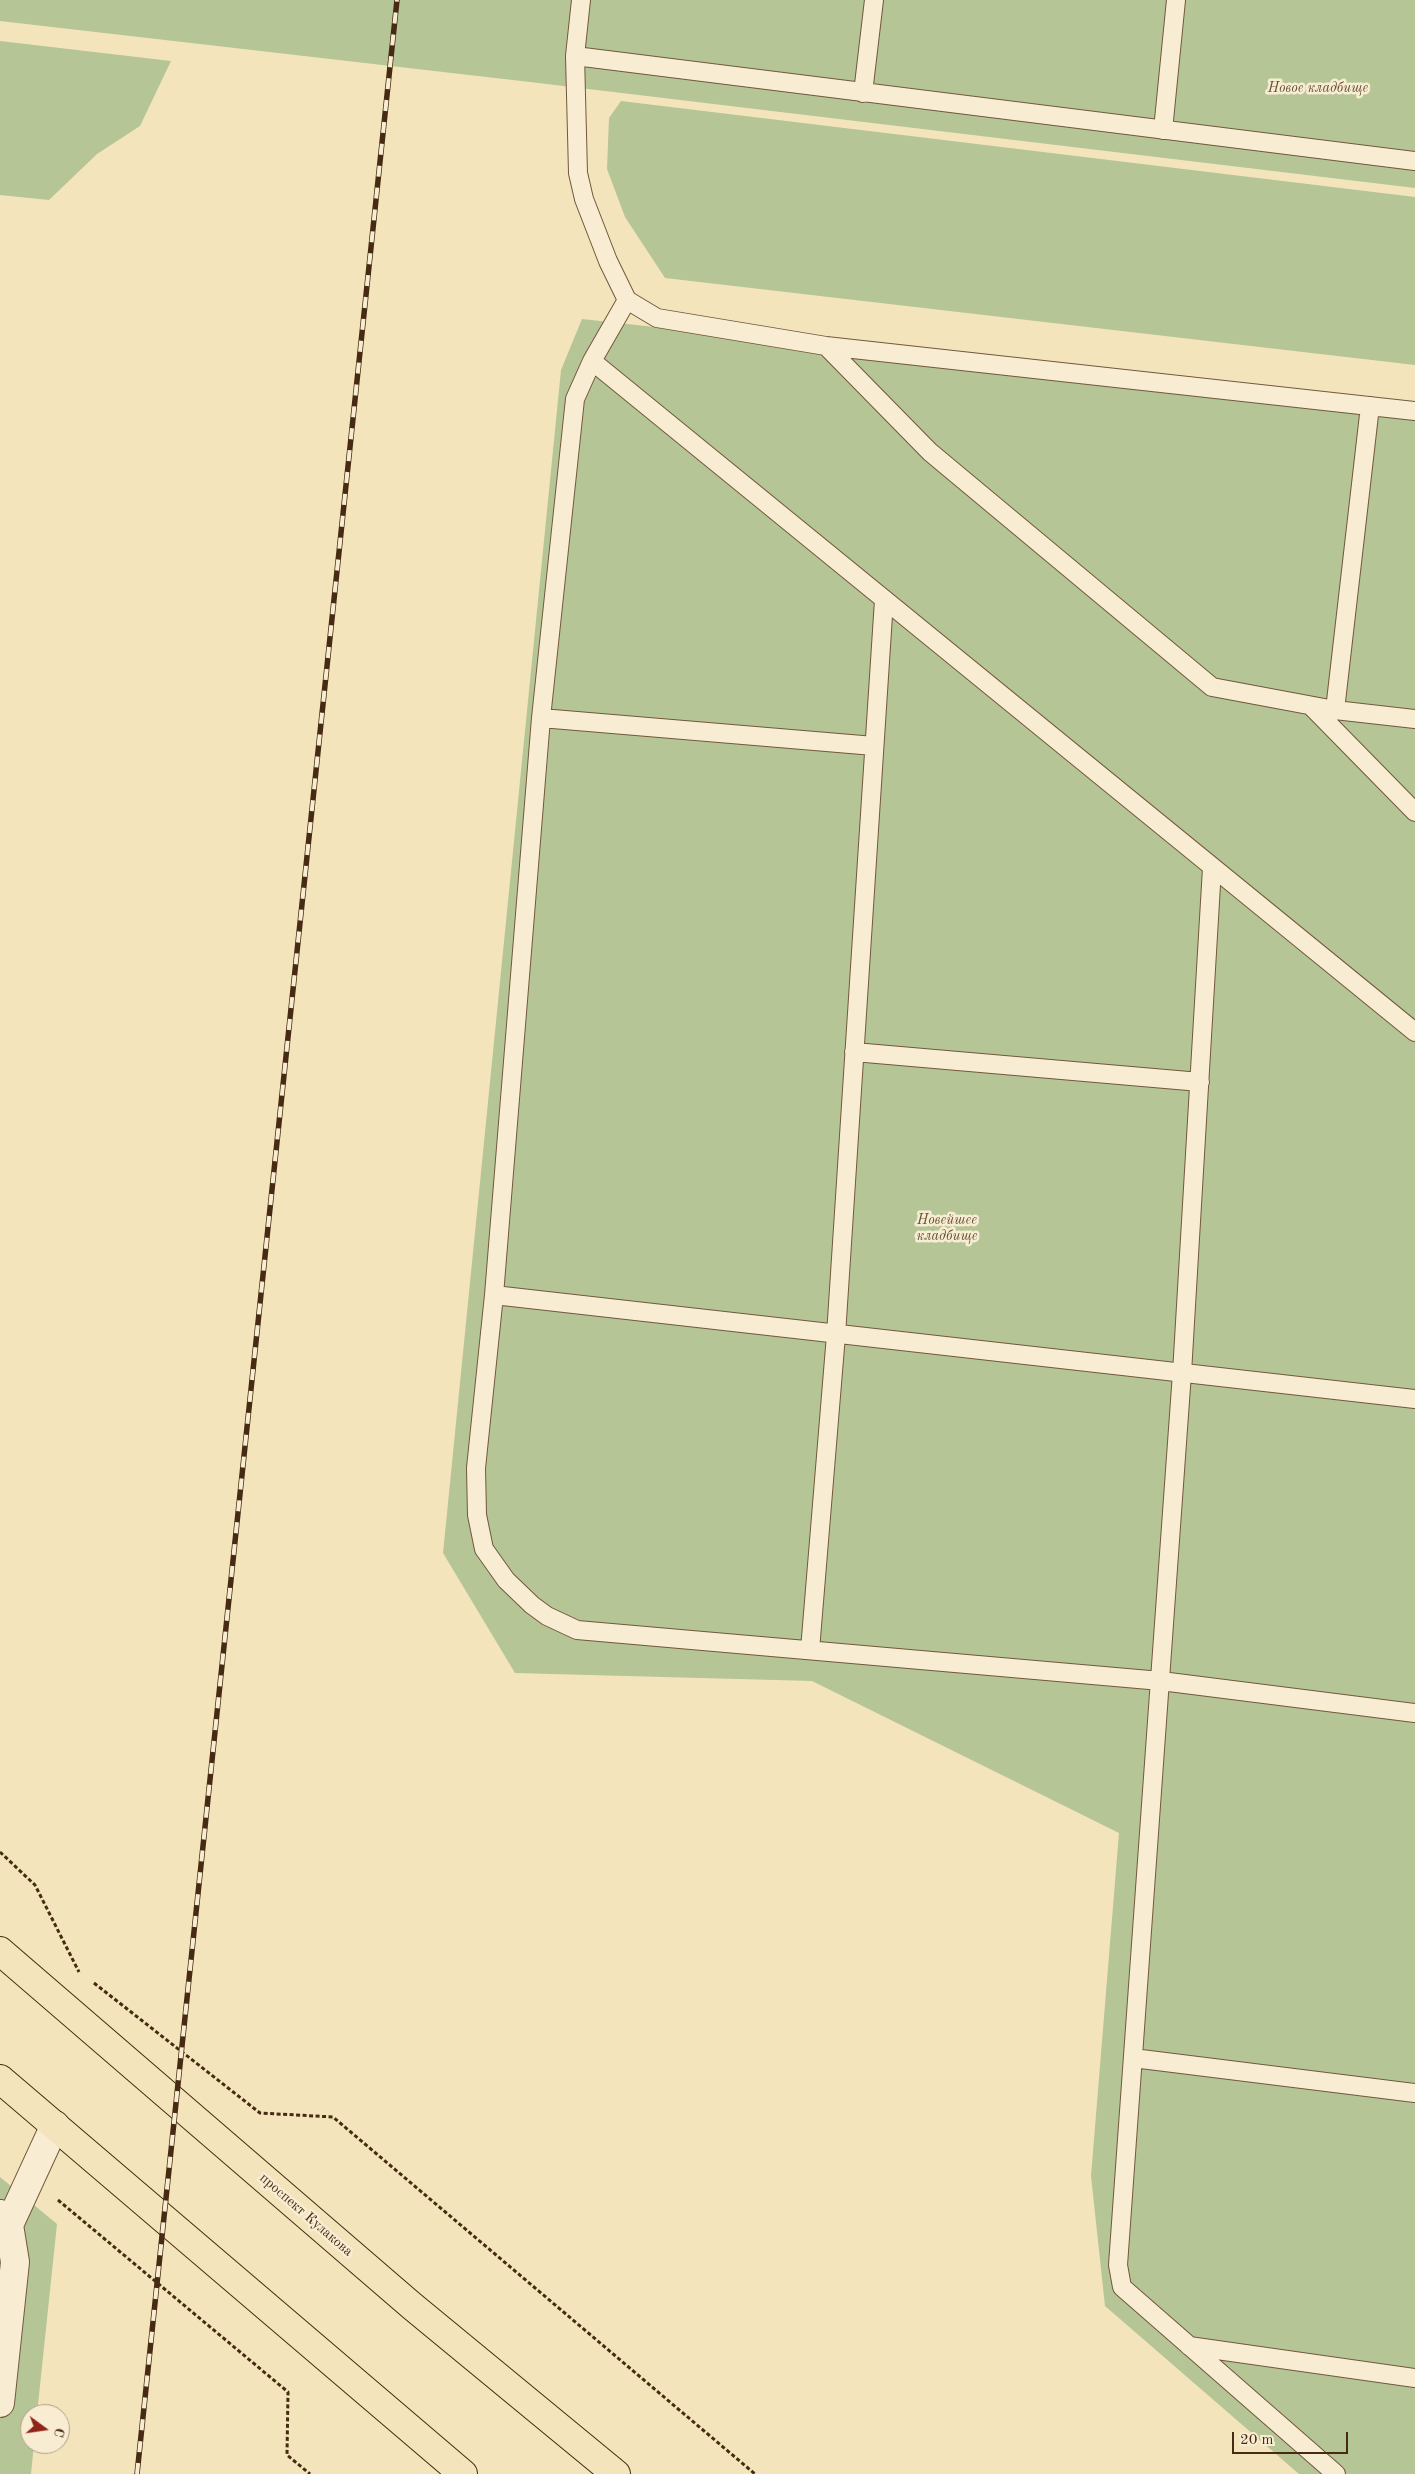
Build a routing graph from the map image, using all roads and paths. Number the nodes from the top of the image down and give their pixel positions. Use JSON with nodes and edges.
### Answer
{"nodes":[{"id":1,"x":581,"y":0,"type":"edge"},
{"id":2,"x":874,"y":0,"type":"edge"},
{"id":3,"x":1176,"y":0,"type":"edge"},
{"id":4,"x":575,"y":56,"type":"junction"},
{"id":5,"x":864,"y":92,"type":"junction"},
{"id":6,"x":1163,"y":130,"type":"junction"},
{"id":7,"x":1415,"y":161,"type":"edge"},
{"id":8,"x":627,"y":300,"type":"junction"},
{"id":9,"x":826,"y":346,"type":"junction"},
{"id":10,"x":592,"y":361,"type":"junction"},
{"id":11,"x":1370,"y":406,"type":"junction"},
{"id":12,"x":1415,"y":411,"type":"edge"},
{"id":13,"x":884,"y":600,"type":"junction"},
{"id":14,"x":1311,"y":706,"type":"junction"},
{"id":15,"x":1335,"y":710,"type":"junction"},
{"id":16,"x":541,"y":718,"type":"junction"},
{"id":17,"x":1415,"y":719,"type":"edge"},
{"id":18,"x":874,"y":746,"type":"junction"},
{"id":19,"x":1415,"y":812,"type":"edge"},
{"id":20,"x":1212,"y":868,"type":"junction"},
{"id":21,"x":1415,"y":1032,"type":"edge"},
{"id":22,"x":854,"y":1052,"type":"junction"},
{"id":23,"x":1200,"y":1082,"type":"junction"},
{"id":24,"x":494,"y":1295,"type":"junction"},
{"id":25,"x":836,"y":1335,"type":"junction"},
{"id":26,"x":1182,"y":1373,"type":"junction"},
{"id":27,"x":1415,"y":1399,"type":"edge"},
{"id":28,"x":810,"y":1650,"type":"junction"},
{"id":29,"x":1161,"y":1681,"type":"junction"},
{"id":30,"x":1415,"y":1713,"type":"edge"},
{"id":31,"x":0,"y":1852,"type":"edge"},
{"id":32,"x":0,"y":1951,"type":"edge"},
{"id":33,"x":1133,"y":2058,"type":"junction"},
{"id":34,"x":0,"y":2079,"type":"edge"},
{"id":35,"x":1415,"y":2094,"type":"edge"},
{"id":36,"x":55,"y":2125,"type":"junction"},
{"id":37,"x":31,"y":2178,"type":"junction"},
{"id":38,"x":5,"y":2220,"type":"edge"},
{"id":39,"x":1188,"y":2346,"type":"junction"},
{"id":40,"x":2,"y":2370,"type":"edge"},
{"id":41,"x":1415,"y":2378,"type":"edge"},
{"id":42,"x":0,"y":2403,"type":"edge"},
{"id":43,"x":310,"y":2474,"type":"edge"},
{"id":44,"x":464,"y":2474,"type":"edge"},
{"id":45,"x":616,"y":2474,"type":"edge"},
{"id":46,"x":755,"y":2474,"type":"edge"},
{"id":47,"x":1336,"y":2474,"type":"edge"}],
"edges":[{"from":1,"to":4,"type":"lane"},
{"from":2,"to":5,"type":"lane"},
{"from":3,"to":6,"type":"lane"},
{"from":4,"to":5,"type":"lane"},
{"from":4,"to":8,"type":"lane"},
{"from":5,"to":6,"type":"lane"},
{"from":6,"to":7,"type":"lane"},
{"from":8,"to":9,"type":"lane"},
{"from":8,"to":10,"type":"lane"},
{"from":9,"to":11,"type":"lane"},
{"from":9,"to":14,"type":"lane"},
{"from":10,"to":13,"type":"lane"},
{"from":10,"to":16,"type":"lane"},
{"from":11,"to":12,"type":"lane"},
{"from":11,"to":15,"type":"lane"},
{"from":13,"to":18,"type":"lane"},
{"from":13,"to":20,"type":"lane"},
{"from":14,"to":15,"type":"lane"},
{"from":14,"to":19,"type":"lane"},
{"from":15,"to":17,"type":"lane"},
{"from":16,"to":18,"type":"lane"},
{"from":16,"to":24,"type":"lane"},
{"from":18,"to":22,"type":"lane"},
{"from":20,"to":21,"type":"lane"},
{"from":20,"to":23,"type":"lane"},
{"from":22,"to":23,"type":"lane"},
{"from":22,"to":25,"type":"lane"},
{"from":23,"to":26,"type":"lane"},
{"from":24,"to":25,"type":"lane"},
{"from":24,"to":28,"type":"lane"},
{"from":25,"to":26,"type":"lane"},
{"from":25,"to":28,"type":"lane"},
{"from":26,"to":27,"type":"lane"},
{"from":26,"to":29,"type":"lane"},
{"from":28,"to":29,"type":"lane"},
{"from":29,"to":30,"type":"lane"},
{"from":29,"to":33,"type":"lane"},
{"from":31,"to":46,"type":"path"},
{"from":32,"to":45,"type":"main road","name":"проспект Кулакова"},
{"from":33,"to":35,"type":"lane"},
{"from":33,"to":39,"type":"lane"},
{"from":34,"to":36,"type":"main road"},
{"from":36,"to":37,"type":"street"},
{"from":36,"to":44,"type":"main road"},
{"from":37,"to":38,"type":"street"},
{"from":37,"to":43,"type":"path"},
{"from":38,"to":40,"type":"street"},
{"from":39,"to":41,"type":"lane"},
{"from":39,"to":47,"type":"lane"},
{"from":40,"to":42,"type":"street"}]}
